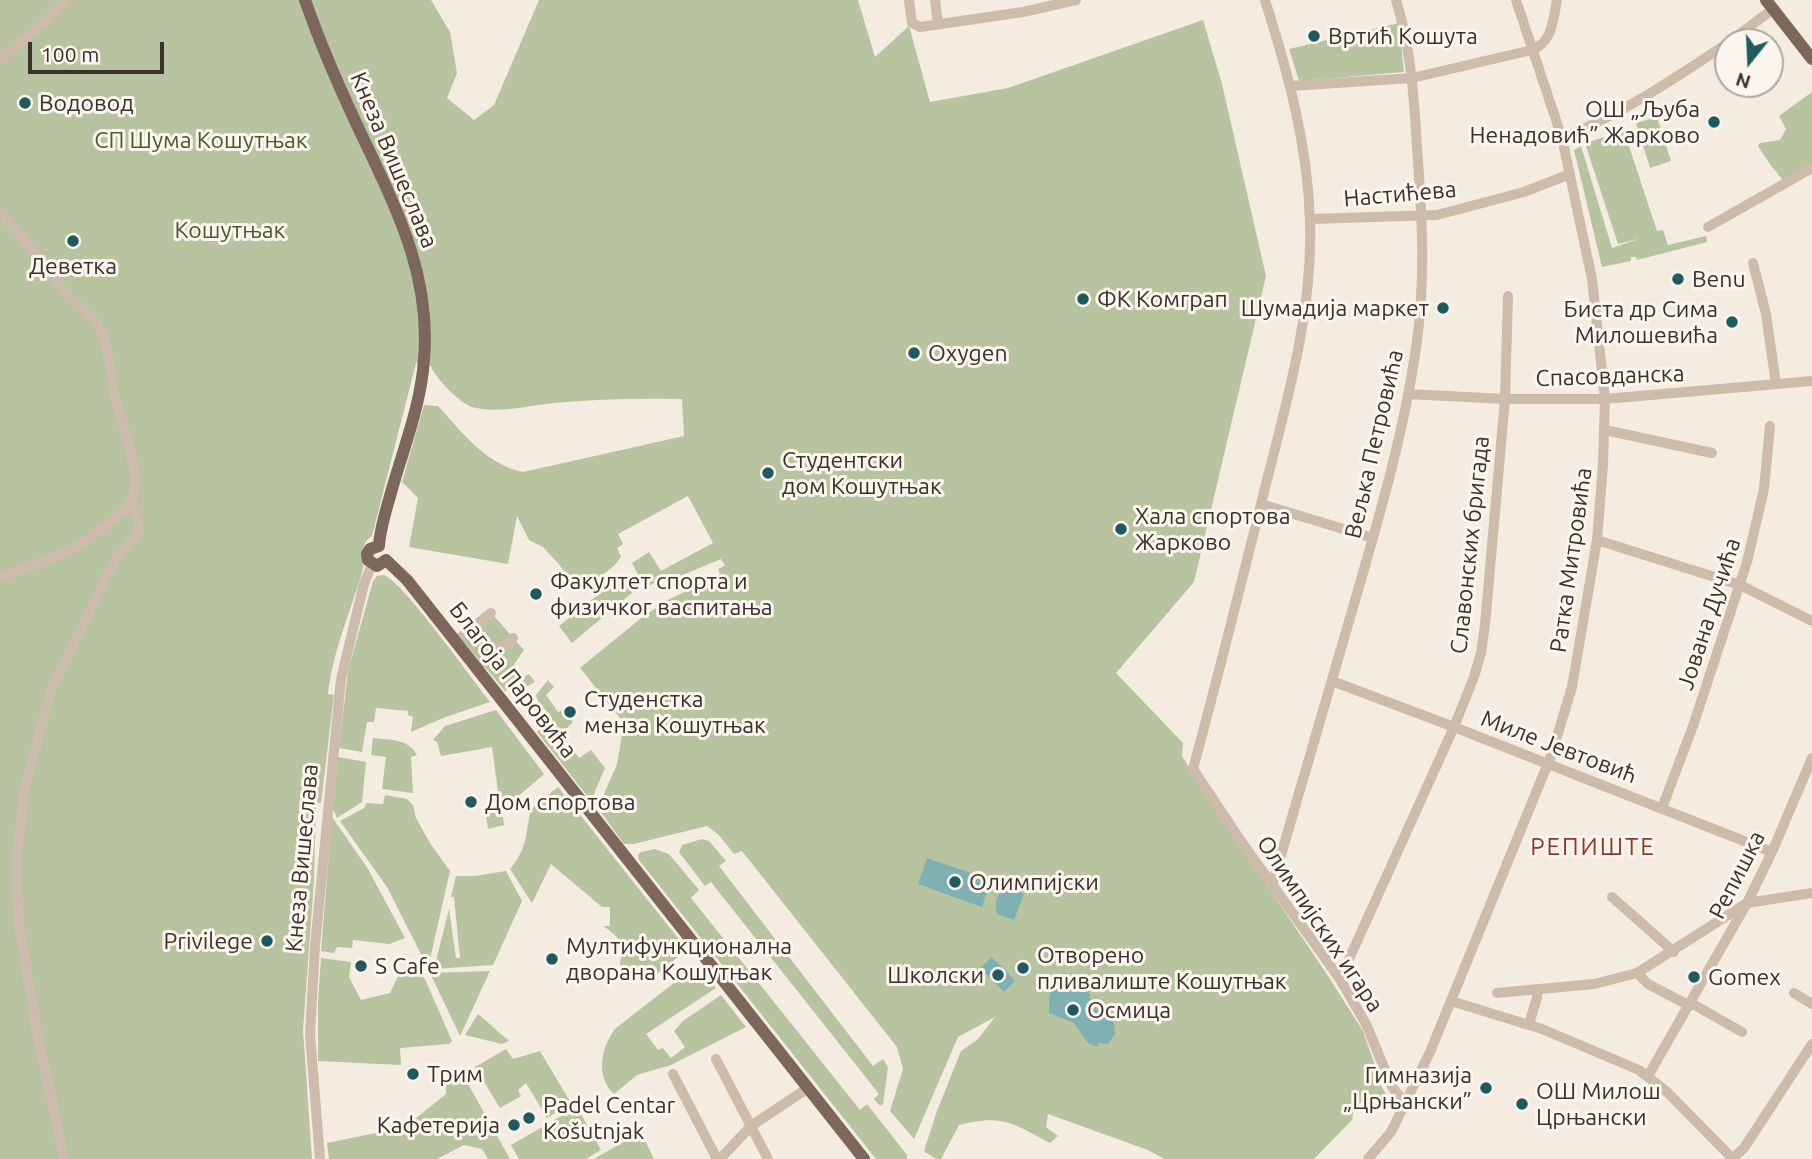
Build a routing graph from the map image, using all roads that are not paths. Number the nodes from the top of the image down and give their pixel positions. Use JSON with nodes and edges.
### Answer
{"nodes":[{"id":1,"x":67,"y":0,"type":"edge"},
{"id":2,"x":305,"y":0,"type":"edge"},
{"id":3,"x":909,"y":0,"type":"edge"},
{"id":4,"x":935,"y":0,"type":"edge"},
{"id":5,"x":1076,"y":0,"type":"edge"},
{"id":6,"x":1265,"y":0,"type":"edge"},
{"id":7,"x":1396,"y":0,"type":"edge"},
{"id":8,"x":1516,"y":0,"type":"edge"},
{"id":9,"x":1557,"y":0,"type":"edge"},
{"id":10,"x":1770,"y":4,"type":"edge"},
{"id":11,"x":938,"y":24,"type":"junction"},
{"id":12,"x":1743,"y":28,"type":"edge"},
{"id":13,"x":1532,"y":50,"type":"junction"},
{"id":14,"x":1714,"y":51,"type":"edge"},
{"id":15,"x":0,"y":59,"type":"edge"},
{"id":16,"x":1812,"y":59,"type":"edge"},
{"id":17,"x":1412,"y":78,"type":"junction"},
{"id":18,"x":1291,"y":86,"type":"junction"},
{"id":19,"x":1562,"y":138,"type":"junction"},
{"id":20,"x":1812,"y":168,"type":"edge"},
{"id":21,"x":1570,"y":174,"type":"junction"},
{"id":22,"x":0,"y":212,"type":"edge"},
{"id":23,"x":1422,"y":217,"type":"junction"},
{"id":24,"x":1310,"y":219,"type":"junction"},
{"id":25,"x":1708,"y":227,"type":"dead end"},
{"id":26,"x":1753,"y":263,"type":"dead end"},
{"id":27,"x":1508,"y":296,"type":"dead end"},
{"id":28,"x":1812,"y":381,"type":"edge"},
{"id":29,"x":1776,"y":384,"type":"junction"},
{"id":30,"x":1408,"y":394,"type":"junction"},
{"id":31,"x":1505,"y":399,"type":"junction"},
{"id":32,"x":1605,"y":399,"type":"junction"},
{"id":33,"x":1770,"y":426,"type":"dead end"},
{"id":34,"x":1605,"y":430,"type":"junction"},
{"id":35,"x":1712,"y":453,"type":"dead end"},
{"id":36,"x":131,"y":501,"type":"junction"},
{"id":37,"x":1261,"y":504,"type":"junction"},
{"id":38,"x":1373,"y":538,"type":"junction"},
{"id":39,"x":1597,"y":540,"type":"junction"},
{"id":40,"x":379,"y":546,"type":"junction"},
{"id":41,"x":386,"y":560,"type":"junction"},
{"id":42,"x":372,"y":564,"type":"junction"},
{"id":43,"x":0,"y":576,"type":"edge"},
{"id":44,"x":1740,"y":585,"type":"junction"},
{"id":45,"x":491,"y":613,"type":"dead end"},
{"id":46,"x":1812,"y":621,"type":"edge"},
{"id":47,"x":513,"y":638,"type":"dead end"},
{"id":48,"x":455,"y":642,"type":"junction"},
{"id":49,"x":475,"y":668,"type":"junction"},
{"id":50,"x":1332,"y":681,"type":"junction"},
{"id":51,"x":1454,"y":727,"type":"junction"},
{"id":52,"x":1812,"y":758,"type":"edge"},
{"id":53,"x":1548,"y":764,"type":"junction"},
{"id":54,"x":1662,"y":808,"type":"junction"},
{"id":55,"x":1772,"y":852,"type":"junction"},
{"id":56,"x":1272,"y":886,"type":"junction"},
{"id":57,"x":1812,"y":893,"type":"edge"},
{"id":58,"x":1612,"y":897,"type":"dead end"},
{"id":59,"x":1747,"y":903,"type":"junction"},
{"id":60,"x":1674,"y":952,"type":"junction"},
{"id":61,"x":1637,"y":974,"type":"junction"},
{"id":62,"x":1340,"y":979,"type":"junction"},
{"id":63,"x":1536,"y":989,"type":"junction"},
{"id":64,"x":1497,"y":993,"type":"dead end"},
{"id":65,"x":1794,"y":993,"type":"dead end"},
{"id":66,"x":1451,"y":1001,"type":"junction"},
{"id":67,"x":1812,"y":1004,"type":"edge"},
{"id":68,"x":1691,"y":1005,"type":"junction"},
{"id":69,"x":1529,"y":1024,"type":"junction"},
{"id":70,"x":1742,"y":1032,"type":"dead end"},
{"id":71,"x":1812,"y":1044,"type":"edge"},
{"id":72,"x":716,"y":1059,"type":"dead end"},
{"id":73,"x":673,"y":1074,"type":"dead end"},
{"id":74,"x":1648,"y":1076,"type":"junction"},
{"id":75,"x":808,"y":1088,"type":"junction"},
{"id":76,"x":1406,"y":1104,"type":"junction"},
{"id":77,"x":751,"y":1126,"type":"junction"},
{"id":78,"x":64,"y":1159,"type":"edge"},
{"id":79,"x":320,"y":1159,"type":"edge"},
{"id":80,"x":719,"y":1159,"type":"edge"},
{"id":81,"x":768,"y":1159,"type":"edge"},
{"id":82,"x":864,"y":1159,"type":"edge"},
{"id":83,"x":1368,"y":1159,"type":"edge"},
{"id":84,"x":1733,"y":1159,"type":"edge"}],
"edges":[{"from":1,"to":15,"type":"street"},
{"from":2,"to":40,"type":"main road","name":"Кнеза Вишеслава"},
{"from":3,"to":11,"type":"street"},
{"from":4,"to":11,"type":"street"},
{"from":5,"to":11,"type":"street"},
{"from":6,"to":18,"type":"street"},
{"from":7,"to":17,"type":"street","name":"Вељка Петровића"},
{"from":8,"to":13,"type":"street","name":"Ратка Митровића"},
{"from":9,"to":13,"type":"street"},
{"from":10,"to":12,"type":"street"},
{"from":10,"to":16,"type":"main road"},
{"from":13,"to":17,"type":"street"},
{"from":13,"to":19,"type":"street","name":"Ратка Митровића"},
{"from":14,"to":19,"type":"street"},
{"from":17,"to":18,"type":"street"},
{"from":17,"to":23,"type":"street","name":"Вељка Петровића"},
{"from":18,"to":24,"type":"street"},
{"from":19,"to":21,"type":"street","name":"Ратка Митровића"},
{"from":20,"to":25,"type":"street"},
{"from":21,"to":23,"type":"street","name":"Настићева"},
{"from":21,"to":32,"type":"street","name":"Ратка Митровића"},
{"from":22,"to":36,"type":"street"},
{"from":23,"to":24,"type":"street","name":"Настићева"},
{"from":23,"to":30,"type":"street","name":"Вељка Петровића"},
{"from":24,"to":37,"type":"street"},
{"from":26,"to":29,"type":"street"},
{"from":27,"to":31,"type":"street","name":"Славонских бригада"},
{"from":28,"to":29,"type":"street","name":"Спасовданска"},
{"from":29,"to":32,"type":"street","name":"Спасовданска"},
{"from":30,"to":31,"type":"street","name":"Спасовданска"},
{"from":30,"to":38,"type":"street","name":"Вељка Петровића"},
{"from":31,"to":32,"type":"street","name":"Спасовданска"},
{"from":31,"to":51,"type":"street","name":"Славонских бригада"},
{"from":32,"to":34,"type":"street","name":"Ратка Митровића"},
{"from":33,"to":44,"type":"street","name":"Јована Дучића"},
{"from":34,"to":35,"type":"street"},
{"from":34,"to":39,"type":"street","name":"Ратка Митровића"},
{"from":36,"to":43,"type":"street"},
{"from":36,"to":78,"type":"street"},
{"from":37,"to":38,"type":"street"},
{"from":37,"to":56,"type":"street","name":"Олимпијских игара"},
{"from":38,"to":50,"type":"street","name":"Вељка Петровића"},
{"from":39,"to":44,"type":"street"},
{"from":39,"to":53,"type":"street","name":"Ратка Митровића"},
{"from":40,"to":41,"type":"main road"},
{"from":40,"to":42,"type":"main road"},
{"from":41,"to":42,"type":"main road"},
{"from":41,"to":48,"type":"main road","name":"Благоја Паровића"},
{"from":42,"to":79,"type":"street","name":"Кнеза Вишеслава"},
{"from":44,"to":46,"type":"street"},
{"from":44,"to":54,"type":"street","name":"Јована Дучића"},
{"from":45,"to":48,"type":"street"},
{"from":47,"to":49,"type":"street"},
{"from":48,"to":49,"type":"main road","name":"Благоја Паровића"},
{"from":49,"to":75,"type":"main road","name":"Благоја Паровића"},
{"from":50,"to":51,"type":"street","name":"Миле Јевтовић"},
{"from":50,"to":56,"type":"street","name":"Вељка Петровића"},
{"from":51,"to":53,"type":"street","name":"Миле Јевтовић"},
{"from":51,"to":62,"type":"street","name":"Славонских бригада"},
{"from":52,"to":55,"type":"street","name":"Репишка"},
{"from":53,"to":54,"type":"street","name":"Миле Јевтовић"},
{"from":53,"to":66,"type":"street","name":"Ратка Митровића"},
{"from":54,"to":55,"type":"street","name":"Миле Јевтовић"},
{"from":55,"to":59,"type":"street","name":"Репишка"},
{"from":56,"to":62,"type":"street","name":"Олимпијских игара"},
{"from":57,"to":59,"type":"street"},
{"from":58,"to":60,"type":"street"},
{"from":59,"to":60,"type":"street"},
{"from":59,"to":68,"type":"street","name":"Репишка"},
{"from":60,"to":61,"type":"street"},
{"from":61,"to":63,"type":"street"},
{"from":61,"to":68,"type":"street"},
{"from":62,"to":76,"type":"street","name":"Олимпијских игара"},
{"from":63,"to":64,"type":"street"},
{"from":63,"to":69,"type":"street"},
{"from":65,"to":67,"type":"street"},
{"from":66,"to":69,"type":"street"},
{"from":66,"to":76,"type":"street","name":"Ратка Митровића"},
{"from":68,"to":70,"type":"street"},
{"from":68,"to":74,"type":"street","name":"Репишка"},
{"from":69,"to":74,"type":"street"},
{"from":71,"to":84,"type":"street"},
{"from":72,"to":77,"type":"street"},
{"from":73,"to":80,"type":"street"},
{"from":74,"to":84,"type":"street"},
{"from":75,"to":77,"type":"street"},
{"from":75,"to":82,"type":"main road","name":"Благоја Паровића"},
{"from":76,"to":83,"type":"street","name":"Ратка Митровића"},
{"from":77,"to":80,"type":"street"},
{"from":77,"to":81,"type":"street"}]}
